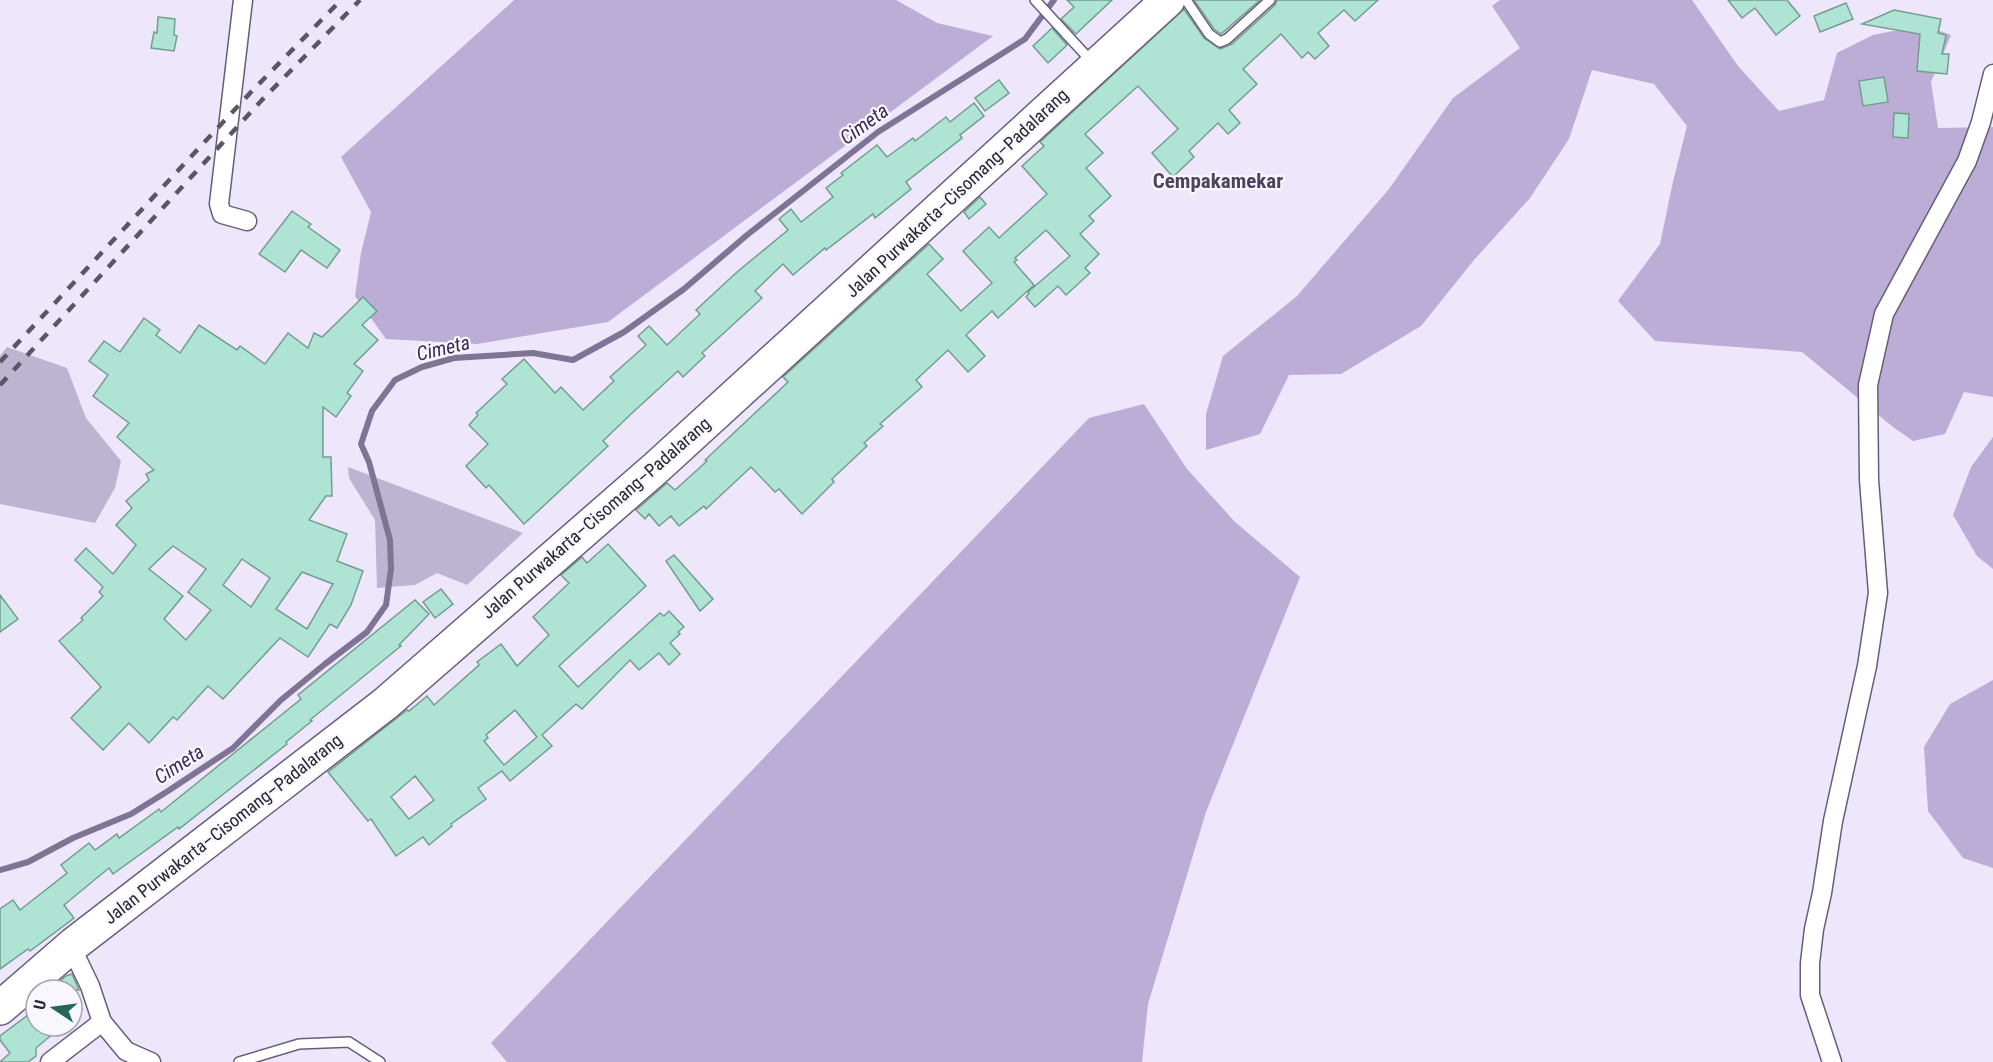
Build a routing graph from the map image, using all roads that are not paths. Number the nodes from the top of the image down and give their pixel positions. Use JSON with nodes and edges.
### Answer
{"nodes":[{"id":1,"x":243,"y":0,"type":"edge"},
{"id":2,"x":1035,"y":0,"type":"edge"},
{"id":3,"x":1168,"y":0,"type":"edge"},
{"id":4,"x":1186,"y":0,"type":"edge"},
{"id":5,"x":1270,"y":0,"type":"edge"},
{"id":6,"x":1095,"y":66,"type":"junction"},
{"id":7,"x":1993,"y":74,"type":"edge"},
{"id":8,"x":247,"y":221,"type":"dead end"},
{"id":9,"x":74,"y":944,"type":"junction"},
{"id":10,"x":0,"y":1008,"type":"edge"},
{"id":11,"x":102,"y":1022,"type":"junction"},
{"id":12,"x":58,"y":1060,"type":"edge"},
{"id":13,"x":151,"y":1062,"type":"edge"},
{"id":14,"x":239,"y":1062,"type":"edge"},
{"id":15,"x":381,"y":1062,"type":"edge"},
{"id":16,"x":1832,"y":1062,"type":"edge"}],
"edges":[{"from":1,"to":8,"type":"street"},
{"from":2,"to":6,"type":"lane"},
{"from":3,"to":6,"type":"highway","name":"Jalan Purwakarta–Cisomang–Padalarang"},
{"from":4,"to":5,"type":"lane"},
{"from":6,"to":9,"type":"highway","name":"Jalan Purwakarta–Cisomang–Padalarang"},
{"from":7,"to":16,"type":"street"},
{"from":9,"to":10,"type":"highway","name":"Jalan Purwakarta–Cisomang–Padalarang"},
{"from":9,"to":11,"type":"street"},
{"from":11,"to":12,"type":"street"},
{"from":11,"to":13,"type":"street"},
{"from":14,"to":15,"type":"lane"}]}
